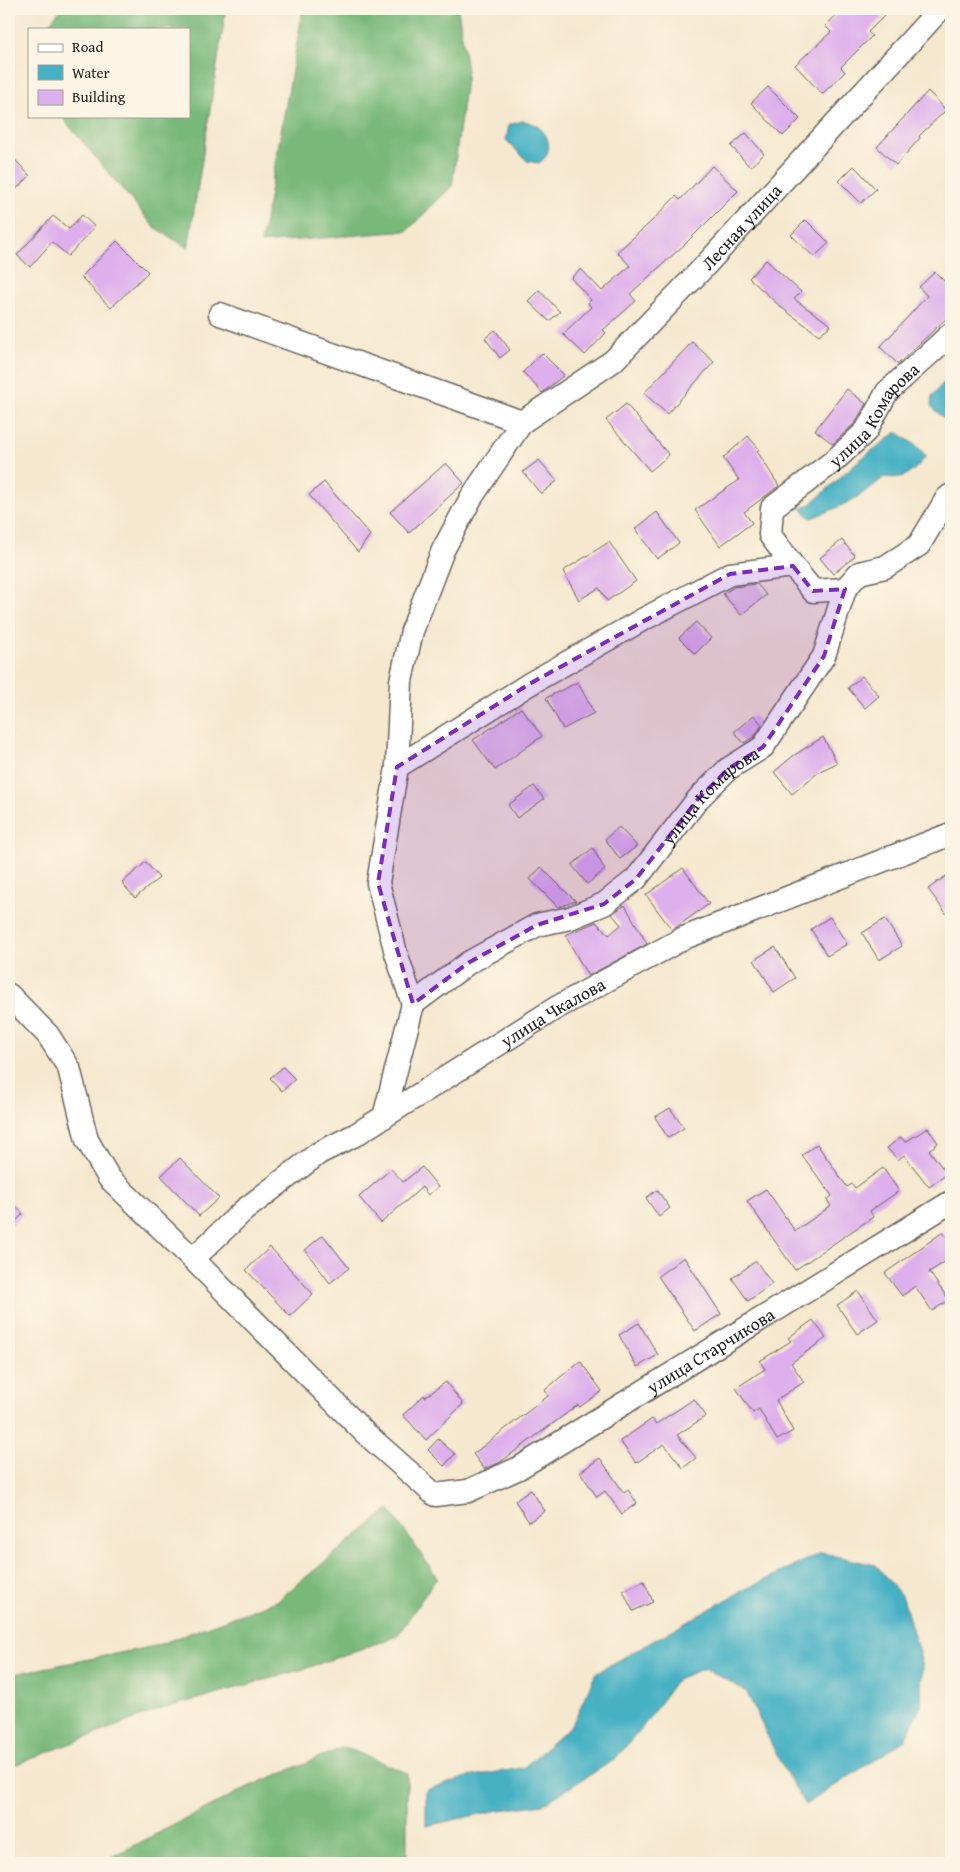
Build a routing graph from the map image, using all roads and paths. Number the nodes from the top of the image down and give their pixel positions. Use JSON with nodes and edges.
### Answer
{"nodes":[{"id":1,"x":940,"y":9,"type":"edge"},
{"id":2,"x":220,"y":314,"type":"dead end"},
{"id":3,"x":951,"y":334,"type":"edge"},
{"id":4,"x":522,"y":422,"type":"junction"},
{"id":5,"x":951,"y":495,"type":"edge"},
{"id":6,"x":793,"y":566,"type":"junction"},
{"id":7,"x":845,"y":589,"type":"junction"},
{"id":8,"x":397,"y":766,"type":"junction"},
{"id":9,"x":951,"y":834,"type":"edge"},
{"id":10,"x":9,"y":995,"type":"edge"},
{"id":11,"x":413,"y":1004,"type":"junction"},
{"id":12,"x":384,"y":1117,"type":"junction"},
{"id":13,"x":951,"y":1202,"type":"edge"},
{"id":14,"x":193,"y":1259,"type":"junction"}],
"edges":[{"from":1,"to":4,"type":"street","name":"Лесная улица"},
{"from":2,"to":4,"type":"street"},
{"from":3,"to":6,"type":"street","name":"улица Комарова"},
{"from":4,"to":8,"type":"street"},
{"from":5,"to":7,"type":"street","name":"улица Комарова"},
{"from":6,"to":7,"type":"street","name":"улица Комарова"},
{"from":6,"to":8,"type":"street"},
{"from":7,"to":11,"type":"street","name":"улица Комарова"},
{"from":8,"to":11,"type":"street"},
{"from":9,"to":12,"type":"street","name":"улица Чкалова"},
{"from":10,"to":14,"type":"street"},
{"from":11,"to":12,"type":"street"},
{"from":12,"to":14,"type":"street","name":"улица Чкалова"},
{"from":13,"to":14,"type":"street","name":"улица Старчикова"}]}
